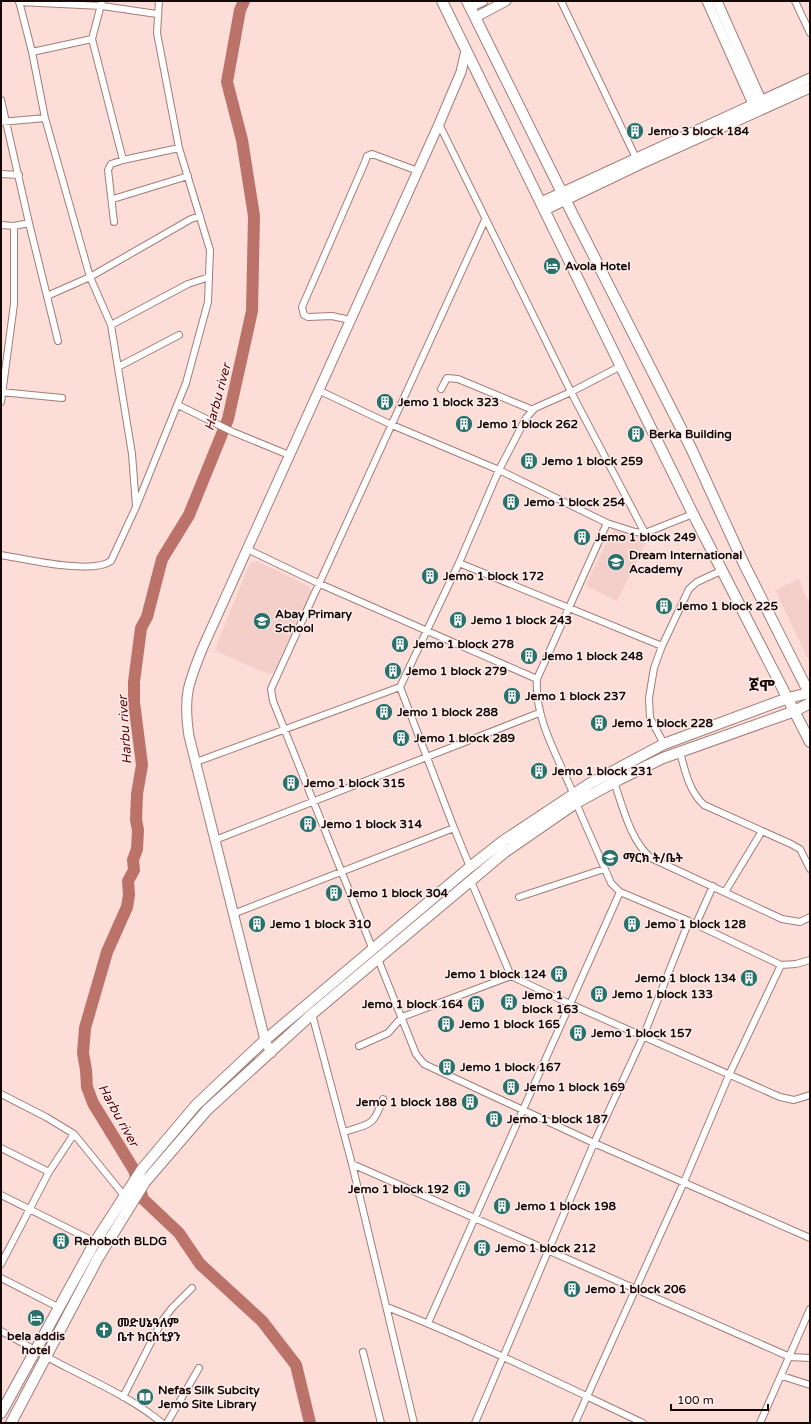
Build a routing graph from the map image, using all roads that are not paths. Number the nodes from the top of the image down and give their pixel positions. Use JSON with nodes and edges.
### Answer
{"nodes":[{"id":1,"x":159,"y":1,"type":"edge"},
{"id":2,"x":442,"y":1,"type":"edge"},
{"id":3,"x":483,"y":1,"type":"edge"},
{"id":4,"x":506,"y":1,"type":"edge"},
{"id":5,"x":561,"y":1,"type":"edge"},
{"id":6,"x":707,"y":1,"type":"edge"},
{"id":7,"x":717,"y":1,"type":"edge"},
{"id":8,"x":795,"y":1,"type":"edge"},
{"id":9,"x":19,"y":2,"type":"edge"},
{"id":10,"x":43,"y":3,"type":"edge"},
{"id":11,"x":102,"y":4,"type":"edge"},
{"id":12,"x":469,"y":4,"type":"edge"},
{"id":13,"x":157,"y":14,"type":"junction"},
{"id":14,"x":476,"y":17,"type":"junction"},
{"id":15,"x":726,"y":33,"type":"junction"},
{"id":16,"x":810,"y":33,"type":"edge"},
{"id":17,"x":92,"y":39,"type":"junction"},
{"id":18,"x":466,"y":50,"type":"junction"},
{"id":19,"x":32,"y":52,"type":"junction"},
{"id":20,"x":475,"y":66,"type":"junction"},
{"id":21,"x":461,"y":72,"type":"junction"},
{"id":22,"x":810,"y":78,"type":"edge"},
{"id":23,"x":810,"y":88,"type":"edge"},
{"id":24,"x":1,"y":100,"type":"edge"},
{"id":25,"x":757,"y":102,"type":"junction"},
{"id":26,"x":45,"y":118,"type":"junction"},
{"id":27,"x":4,"y":122,"type":"edge"},
{"id":28,"x":438,"y":124,"type":"junction"},
{"id":29,"x":179,"y":148,"type":"junction"},
{"id":30,"x":636,"y":158,"type":"junction"},
{"id":31,"x":122,"y":160,"type":"junction"},
{"id":32,"x":418,"y":171,"type":"junction"},
{"id":33,"x":1,"y":174,"type":"edge"},
{"id":34,"x":19,"y":176,"type":"junction"},
{"id":35,"x":188,"y":176,"type":"junction"},
{"id":36,"x":564,"y":196,"type":"junction"},
{"id":37,"x":112,"y":199,"type":"junction"},
{"id":38,"x":543,"y":206,"type":"junction"},
{"id":39,"x":200,"y":216,"type":"junction"},
{"id":40,"x":485,"y":220,"type":"junction"},
{"id":41,"x":114,"y":222,"type":"dead end"},
{"id":42,"x":29,"y":223,"type":"junction"},
{"id":43,"x":1,"y":225,"type":"edge"},
{"id":44,"x":14,"y":226,"type":"junction"},
{"id":45,"x":90,"y":277,"type":"junction"},
{"id":46,"x":209,"y":277,"type":"junction"},
{"id":47,"x":47,"y":296,"type":"junction"},
{"id":48,"x":350,"y":320,"type":"junction"},
{"id":49,"x":111,"y":325,"type":"junction"},
{"id":50,"x":179,"y":335,"type":"dead end"},
{"id":51,"x":58,"y":341,"type":"dead end"},
{"id":52,"x":621,"y":366,"type":"junction"},
{"id":53,"x":118,"y":367,"type":"junction"},
{"id":54,"x":318,"y":390,"type":"junction"},
{"id":55,"x":441,"y":390,"type":"dead end"},
{"id":56,"x":2,"y":392,"type":"edge"},
{"id":57,"x":571,"y":392,"type":"junction"},
{"id":58,"x":62,"y":398,"type":"dead end"},
{"id":59,"x":1,"y":402,"type":"edge"},
{"id":60,"x":178,"y":405,"type":"junction"},
{"id":61,"x":533,"y":410,"type":"junction"},
{"id":62,"x":392,"y":425,"type":"junction"},
{"id":63,"x":289,"y":455,"type":"junction"},
{"id":64,"x":499,"y":470,"type":"junction"},
{"id":65,"x":136,"y":507,"type":"junction"},
{"id":66,"x":693,"y":514,"type":"junction"},
{"id":67,"x":607,"y":523,"type":"junction"},
{"id":68,"x":645,"y":533,"type":"junction"},
{"id":69,"x":247,"y":549,"type":"junction"},
{"id":70,"x":1,"y":555,"type":"edge"},
{"id":71,"x":459,"y":563,"type":"junction"},
{"id":72,"x":723,"y":570,"type":"junction"},
{"id":73,"x":320,"y":584,"type":"junction"},
{"id":74,"x":569,"y":607,"type":"junction"},
{"id":75,"x":427,"y":629,"type":"junction"},
{"id":76,"x":662,"y":646,"type":"junction"},
{"id":77,"x":777,"y":677,"type":"junction"},
{"id":78,"x":538,"y":679,"type":"junction"},
{"id":79,"x":400,"y":687,"type":"junction"},
{"id":80,"x":810,"y":696,"type":"edge"},
{"id":81,"x":788,"y":698,"type":"junction"},
{"id":82,"x":774,"y":704,"type":"junction"},
{"id":83,"x":795,"y":711,"type":"junction"},
{"id":84,"x":539,"y":713,"type":"junction"},
{"id":85,"x":774,"y":719,"type":"junction"},
{"id":86,"x":285,"y":729,"type":"junction"},
{"id":87,"x":808,"y":738,"type":"edge"},
{"id":88,"x":664,"y":744,"type":"junction"},
{"id":89,"x":680,"y":752,"type":"junction"},
{"id":90,"x":427,"y":758,"type":"junction"},
{"id":91,"x":196,"y":762,"type":"junction"},
{"id":92,"x":614,"y":782,"type":"junction"},
{"id":93,"x":573,"y":793,"type":"junction"},
{"id":94,"x":314,"y":800,"type":"junction"},
{"id":95,"x":576,"y":803,"type":"junction"},
{"id":96,"x":454,"y":828,"type":"junction"},
{"id":97,"x":762,"y":831,"type":"junction"},
{"id":98,"x":215,"y":840,"type":"junction"},
{"id":99,"x":470,"y":867,"type":"junction"},
{"id":100,"x":604,"y":868,"type":"junction"},
{"id":101,"x":810,"y":869,"type":"edge"},
{"id":102,"x":342,"y":872,"type":"junction"},
{"id":103,"x":471,"y":881,"type":"junction"},
{"id":104,"x":713,"y":886,"type":"junction"},
{"id":105,"x":620,"y":892,"type":"junction"},
{"id":106,"x":725,"y":892,"type":"junction"},
{"id":107,"x":445,"y":896,"type":"junction"},
{"id":108,"x":519,"y":897,"type":"dead end"},
{"id":109,"x":233,"y":914,"type":"junction"},
{"id":110,"x":810,"y":918,"type":"edge"},
{"id":111,"x":689,"y":921,"type":"junction"},
{"id":112,"x":696,"y":924,"type":"junction"},
{"id":113,"x":373,"y":950,"type":"junction"},
{"id":114,"x":378,"y":959,"type":"junction"},
{"id":115,"x":810,"y":960,"type":"edge"},
{"id":116,"x":781,"y":965,"type":"junction"},
{"id":117,"x":512,"y":976,"type":"junction"},
{"id":118,"x":570,"y":1004,"type":"junction"},
{"id":119,"x":312,"y":1014,"type":"junction"},
{"id":120,"x":402,"y":1017,"type":"junction"},
{"id":121,"x":643,"y":1037,"type":"junction"},
{"id":122,"x":265,"y":1040,"type":"junction"},
{"id":123,"x":359,"y":1046,"type":"dead end"},
{"id":124,"x":271,"y":1053,"type":"junction"},
{"id":125,"x":729,"y":1075,"type":"junction"},
{"id":126,"x":1,"y":1094,"type":"edge"},
{"id":127,"x":810,"y":1094,"type":"edge"},
{"id":128,"x":383,"y":1099,"type":"dead end"},
{"id":129,"x":522,"y":1110,"type":"junction"},
{"id":130,"x":344,"y":1132,"type":"junction"},
{"id":131,"x":74,"y":1134,"type":"junction"},
{"id":132,"x":594,"y":1143,"type":"junction"},
{"id":133,"x":1,"y":1148,"type":"edge"},
{"id":134,"x":352,"y":1164,"type":"junction"},
{"id":135,"x":49,"y":1172,"type":"junction"},
{"id":136,"x":684,"y":1182,"type":"junction"},
{"id":137,"x":1,"y":1195,"type":"edge"},
{"id":138,"x":131,"y":1198,"type":"junction"},
{"id":139,"x":29,"y":1210,"type":"junction"},
{"id":140,"x":476,"y":1218,"type":"junction"},
{"id":141,"x":810,"y":1238,"type":"edge"},
{"id":142,"x":95,"y":1242,"type":"junction"},
{"id":143,"x":548,"y":1250,"type":"junction"},
{"id":144,"x":1,"y":1264,"type":"edge"},
{"id":145,"x":1,"y":1278,"type":"edge"},
{"id":146,"x":192,"y":1288,"type":"dead end"},
{"id":147,"x":634,"y":1289,"type":"junction"},
{"id":148,"x":58,"y":1307,"type":"junction"},
{"id":149,"x":387,"y":1307,"type":"junction"},
{"id":150,"x":810,"y":1309,"type":"edge"},
{"id":151,"x":428,"y":1323,"type":"junction"},
{"id":152,"x":1,"y":1331,"type":"edge"},
{"id":153,"x":35,"y":1350,"type":"junction"},
{"id":154,"x":363,"y":1352,"type":"dead end"},
{"id":155,"x":46,"y":1357,"type":"junction"},
{"id":156,"x":503,"y":1357,"type":"junction"},
{"id":157,"x":790,"y":1357,"type":"junction"},
{"id":158,"x":810,"y":1358,"type":"edge"},
{"id":159,"x":199,"y":1368,"type":"dead end"},
{"id":160,"x":782,"y":1376,"type":"junction"},
{"id":161,"x":810,"y":1385,"type":"edge"},
{"id":162,"x":586,"y":1396,"type":"junction"},
{"id":163,"x":123,"y":1397,"type":"junction"},
{"id":164,"x":1,"y":1413,"type":"edge"},
{"id":165,"x":11,"y":1423,"type":"edge"},
{"id":166,"x":162,"y":1423,"type":"edge"},
{"id":167,"x":166,"y":1423,"type":"edge"},
{"id":168,"x":381,"y":1423,"type":"edge"},
{"id":169,"x":414,"y":1423,"type":"edge"},
{"id":170,"x":475,"y":1423,"type":"edge"},
{"id":171,"x":575,"y":1423,"type":"edge"},
{"id":172,"x":643,"y":1423,"type":"edge"},
{"id":173,"x":760,"y":1423,"type":"edge"}],
"edges":[{"from":1,"to":13,"type":"street"},
{"from":2,"to":18,"type":"main road"},
{"from":3,"to":12,"type":"street"},
{"from":4,"to":14,"type":"street"},
{"from":5,"to":30,"type":"street"},
{"from":6,"to":15,"type":"street"},
{"from":7,"to":15,"type":"street"},
{"from":8,"to":16,"type":"street"},
{"from":9,"to":10,"type":"street"},
{"from":9,"to":19,"type":"street"},
{"from":10,"to":11,"type":"street"},
{"from":11,"to":13,"type":"street"},
{"from":11,"to":17,"type":"street"},
{"from":12,"to":14,"type":"main road"},
{"from":13,"to":29,"type":"street"},
{"from":14,"to":36,"type":"main road"},
{"from":15,"to":25,"type":"street"},
{"from":17,"to":19,"type":"street"},
{"from":17,"to":31,"type":"street"},
{"from":18,"to":20,"type":"main road"},
{"from":18,"to":21,"type":"street"},
{"from":19,"to":26,"type":"street"},
{"from":20,"to":21,"type":"street"},
{"from":20,"to":38,"type":"main road"},
{"from":21,"to":28,"type":"street"},
{"from":22,"to":25,"type":"street"},
{"from":23,"to":36,"type":"street"},
{"from":24,"to":27,"type":"street"},
{"from":25,"to":30,"type":"street"},
{"from":26,"to":27,"type":"street"},
{"from":26,"to":45,"type":"street"},
{"from":27,"to":34,"type":"street"},
{"from":28,"to":32,"type":"street"},
{"from":28,"to":40,"type":"street"},
{"from":29,"to":31,"type":"street"},
{"from":29,"to":35,"type":"street"},
{"from":30,"to":36,"type":"street"},
{"from":31,"to":37,"type":"street"},
{"from":32,"to":48,"type":"street"},
{"from":32,"to":48,"type":"street"},
{"from":33,"to":34,"type":"street"},
{"from":34,"to":42,"type":"street"},
{"from":35,"to":37,"type":"street"},
{"from":35,"to":39,"type":"street"},
{"from":36,"to":38,"type":"street"},
{"from":36,"to":80,"type":"main road"},
{"from":37,"to":41,"type":"street"},
{"from":38,"to":52,"type":"main road"},
{"from":39,"to":45,"type":"street"},
{"from":39,"to":46,"type":"street"},
{"from":40,"to":57,"type":"street"},
{"from":40,"to":62,"type":"street"},
{"from":42,"to":44,"type":"street"},
{"from":42,"to":47,"type":"street"},
{"from":43,"to":44,"type":"street"},
{"from":44,"to":56,"type":"street"},
{"from":45,"to":47,"type":"street"},
{"from":45,"to":49,"type":"street"},
{"from":46,"to":49,"type":"street"},
{"from":46,"to":60,"type":"street"},
{"from":47,"to":51,"type":"street"},
{"from":48,"to":54,"type":"street"},
{"from":49,"to":53,"type":"street"},
{"from":50,"to":53,"type":"street"},
{"from":52,"to":57,"type":"street"},
{"from":52,"to":66,"type":"main road"},
{"from":53,"to":65,"type":"street"},
{"from":54,"to":62,"type":"street"},
{"from":54,"to":63,"type":"street"},
{"from":55,"to":61,"type":"street"},
{"from":56,"to":58,"type":"street"},
{"from":56,"to":59,"type":"street"},
{"from":57,"to":61,"type":"street"},
{"from":57,"to":68,"type":"street"},
{"from":60,"to":63,"type":"street"},
{"from":60,"to":65,"type":"street"},
{"from":61,"to":64,"type":"street"},
{"from":62,"to":64,"type":"street"},
{"from":62,"to":73,"type":"street"},
{"from":63,"to":69,"type":"street"},
{"from":64,"to":67,"type":"street"},
{"from":64,"to":71,"type":"street"},
{"from":65,"to":70,"type":"street"},
{"from":66,"to":68,"type":"street"},
{"from":66,"to":72,"type":"main road"},
{"from":67,"to":68,"type":"street"},
{"from":67,"to":74,"type":"street"},
{"from":69,"to":73,"type":"street"},
{"from":69,"to":91,"type":"street"},
{"from":71,"to":74,"type":"street"},
{"from":71,"to":75,"type":"street"},
{"from":72,"to":76,"type":"street"},
{"from":72,"to":77,"type":"main road"},
{"from":73,"to":75,"type":"street"},
{"from":73,"to":86,"type":"street"},
{"from":74,"to":76,"type":"street"},
{"from":74,"to":78,"type":"street"},
{"from":75,"to":78,"type":"street"},
{"from":75,"to":79,"type":"street"},
{"from":76,"to":88,"type":"street"},
{"from":77,"to":81,"type":"main road"},
{"from":77,"to":82,"type":"main road"},
{"from":78,"to":84,"type":"street"},
{"from":79,"to":86,"type":"street"},
{"from":79,"to":90,"type":"street"},
{"from":80,"to":81,"type":"main road"},
{"from":80,"to":83,"type":"main road"},
{"from":81,"to":82,"type":"main road"},
{"from":81,"to":83,"type":"main road"},
{"from":82,"to":88,"type":"main road"},
{"from":83,"to":85,"type":"main road"},
{"from":83,"to":87,"type":"main road"},
{"from":84,"to":90,"type":"street"},
{"from":84,"to":93,"type":"street"},
{"from":85,"to":87,"type":"main road"},
{"from":85,"to":89,"type":"main road"},
{"from":86,"to":91,"type":"street"},
{"from":86,"to":94,"type":"street"},
{"from":88,"to":93,"type":"main road"},
{"from":89,"to":92,"type":"main road"},
{"from":89,"to":97,"type":"street"},
{"from":90,"to":94,"type":"street"},
{"from":90,"to":96,"type":"street"},
{"from":91,"to":98,"type":"street"},
{"from":92,"to":95,"type":"main road"},
{"from":92,"to":104,"type":"street"},
{"from":93,"to":99,"type":"main road"},
{"from":94,"to":98,"type":"street"},
{"from":94,"to":102,"type":"street"},
{"from":95,"to":100,"type":"street"},
{"from":95,"to":103,"type":"main road"},
{"from":96,"to":99,"type":"street"},
{"from":96,"to":102,"type":"street"},
{"from":97,"to":101,"type":"street"},
{"from":97,"to":106,"type":"street"},
{"from":98,"to":109,"type":"street"},
{"from":99,"to":107,"type":"main road"},
{"from":100,"to":105,"type":"street"},
{"from":100,"to":108,"type":"street"},
{"from":102,"to":109,"type":"street"},
{"from":102,"to":113,"type":"street"},
{"from":103,"to":107,"type":"main road"},
{"from":103,"to":117,"type":"street"},
{"from":104,"to":106,"type":"street"},
{"from":104,"to":112,"type":"street"},
{"from":105,"to":111,"type":"street"},
{"from":105,"to":118,"type":"street"},
{"from":106,"to":110,"type":"street"},
{"from":107,"to":113,"type":"main road"},
{"from":107,"to":114,"type":"main road"},
{"from":109,"to":122,"type":"street"},
{"from":111,"to":112,"type":"street"},
{"from":111,"to":121,"type":"street"},
{"from":112,"to":116,"type":"street"},
{"from":113,"to":122,"type":"main road"},
{"from":114,"to":119,"type":"main road"},
{"from":114,"to":120,"type":"street"},
{"from":115,"to":116,"type":"street"},
{"from":116,"to":125,"type":"street"},
{"from":117,"to":118,"type":"street"},
{"from":117,"to":120,"type":"street"},
{"from":118,"to":121,"type":"street"},
{"from":118,"to":129,"type":"street"},
{"from":119,"to":124,"type":"main road"},
{"from":119,"to":130,"type":"street"},
{"from":120,"to":123,"type":"street"},
{"from":120,"to":129,"type":"street"},
{"from":121,"to":125,"type":"street"},
{"from":121,"to":132,"type":"street"},
{"from":122,"to":124,"type":"street"},
{"from":122,"to":138,"type":"main road"},
{"from":124,"to":138,"type":"main road"},
{"from":125,"to":127,"type":"street"},
{"from":125,"to":136,"type":"street"},
{"from":126,"to":131,"type":"street"},
{"from":128,"to":130,"type":"street"},
{"from":129,"to":132,"type":"street"},
{"from":129,"to":140,"type":"street"},
{"from":130,"to":134,"type":"street"},
{"from":131,"to":135,"type":"street"},
{"from":131,"to":138,"type":"street"},
{"from":132,"to":136,"type":"street"},
{"from":132,"to":143,"type":"street"},
{"from":133,"to":135,"type":"street"},
{"from":134,"to":140,"type":"street"},
{"from":134,"to":149,"type":"street"},
{"from":135,"to":139,"type":"street"},
{"from":136,"to":141,"type":"street"},
{"from":136,"to":147,"type":"street"},
{"from":137,"to":139,"type":"street"},
{"from":138,"to":142,"type":"main road"},
{"from":138,"to":155,"type":"main road"},
{"from":139,"to":142,"type":"street"},
{"from":139,"to":144,"type":"street"},
{"from":140,"to":143,"type":"street"},
{"from":140,"to":151,"type":"street"},
{"from":142,"to":148,"type":"main road"},
{"from":143,"to":147,"type":"street"},
{"from":143,"to":156,"type":"street"},
{"from":145,"to":148,"type":"street"},
{"from":146,"to":163,"type":"street"},
{"from":147,"to":157,"type":"street"},
{"from":147,"to":162,"type":"street"},
{"from":148,"to":153,"type":"main road"},
{"from":149,"to":151,"type":"street"},
{"from":149,"to":169,"type":"street"},
{"from":150,"to":157,"type":"street"},
{"from":151,"to":156,"type":"street"},
{"from":152,"to":153,"type":"street"},
{"from":153,"to":155,"type":"street"},
{"from":153,"to":164,"type":"main road"},
{"from":154,"to":168,"type":"street"},
{"from":155,"to":163,"type":"street"},
{"from":155,"to":165,"type":"main road"},
{"from":156,"to":162,"type":"street"},
{"from":156,"to":170,"type":"street"},
{"from":157,"to":158,"type":"street"},
{"from":157,"to":160,"type":"street"},
{"from":159,"to":167,"type":"street"},
{"from":160,"to":161,"type":"street"},
{"from":160,"to":173,"type":"street"},
{"from":162,"to":171,"type":"street"},
{"from":162,"to":172,"type":"street"},
{"from":163,"to":166,"type":"street"}]}
